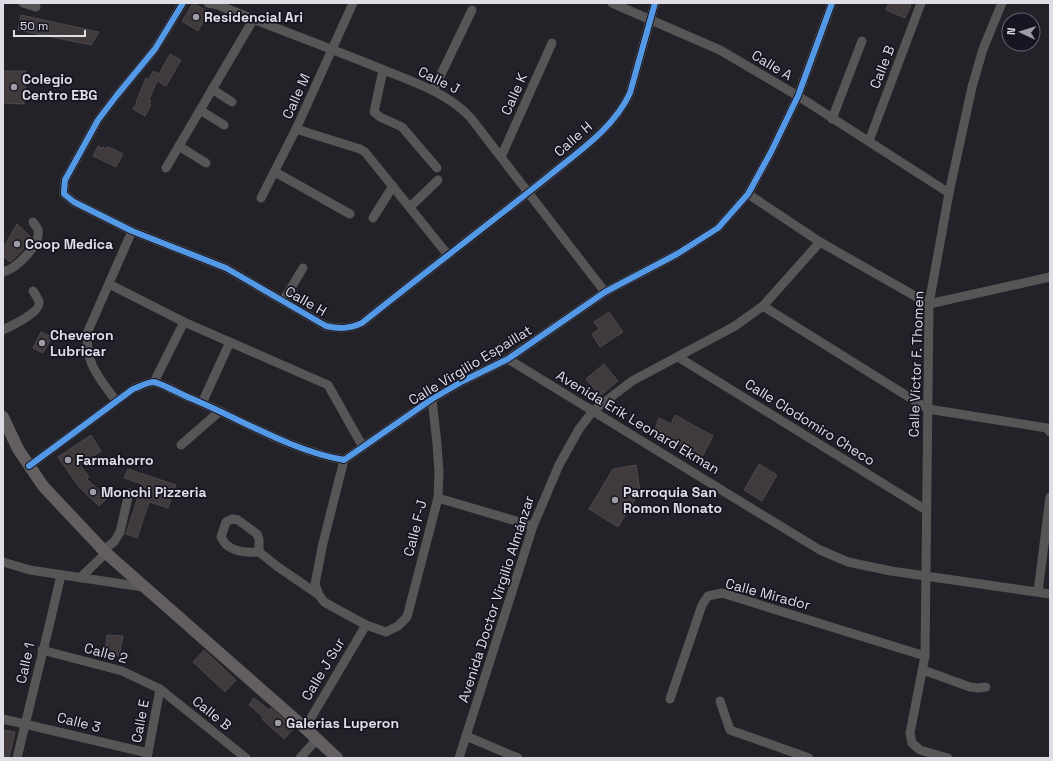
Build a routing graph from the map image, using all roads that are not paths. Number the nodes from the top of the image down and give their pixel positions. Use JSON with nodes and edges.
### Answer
{"nodes":[{"id":1,"x":23,"y":3,"type":"edge"},
{"id":2,"x":184,"y":3,"type":"edge"},
{"id":3,"x":208,"y":3,"type":"edge"},
{"id":4,"x":353,"y":3,"type":"edge"},
{"id":5,"x":612,"y":3,"type":"edge"},
{"id":6,"x":655,"y":3,"type":"edge"},
{"id":7,"x":832,"y":3,"type":"edge"},
{"id":8,"x":921,"y":3,"type":"edge"},
{"id":9,"x":218,"y":4,"type":"edge"},
{"id":10,"x":998,"y":4,"type":"edge"},
{"id":11,"x":36,"y":7,"type":"dead end"},
{"id":12,"x":472,"y":10,"type":"dead end"},
{"id":13,"x":253,"y":20,"type":"junction"},
{"id":14,"x":651,"y":20,"type":"junction"},
{"id":15,"x":862,"y":41,"type":"dead end"},
{"id":16,"x":552,"y":43,"type":"dead end"},
{"id":17,"x":332,"y":50,"type":"junction"},
{"id":18,"x":383,"y":70,"type":"junction"},
{"id":19,"x":212,"y":90,"type":"junction"},
{"id":20,"x":433,"y":91,"type":"junction"},
{"id":21,"x":798,"y":96,"type":"junction"},
{"id":22,"x":232,"y":102,"type":"dead end"},
{"id":23,"x":200,"y":110,"type":"junction"},
{"id":24,"x":832,"y":119,"type":"junction"},
{"id":25,"x":224,"y":125,"type":"dead end"},
{"id":26,"x":296,"y":129,"type":"junction"},
{"id":27,"x":868,"y":141,"type":"junction"},
{"id":28,"x":179,"y":146,"type":"junction"},
{"id":29,"x":501,"y":157,"type":"junction"},
{"id":30,"x":206,"y":163,"type":"dead end"},
{"id":31,"x":166,"y":168,"type":"dead end"},
{"id":32,"x":437,"y":168,"type":"dead end"},
{"id":33,"x":275,"y":172,"type":"junction"},
{"id":34,"x":438,"y":180,"type":"dead end"},
{"id":35,"x":393,"y":186,"type":"junction"},
{"id":36,"x":949,"y":192,"type":"junction"},
{"id":37,"x":528,"y":193,"type":"junction"},
{"id":38,"x":748,"y":194,"type":"junction"},
{"id":39,"x":261,"y":198,"type":"dead end"},
{"id":40,"x":410,"y":207,"type":"junction"},
{"id":41,"x":350,"y":214,"type":"dead end"},
{"id":42,"x":373,"y":218,"type":"dead end"},
{"id":43,"x":33,"y":222,"type":"dead end"},
{"id":44,"x":132,"y":231,"type":"junction"},
{"id":45,"x":820,"y":242,"type":"junction"},
{"id":46,"x":448,"y":255,"type":"junction"},
{"id":47,"x":302,"y":268,"type":"dead end"},
{"id":48,"x":3,"y":272,"type":"edge"},
{"id":49,"x":1050,"y":277,"type":"edge"},
{"id":50,"x":109,"y":284,"type":"junction"},
{"id":51,"x":33,"y":291,"type":"dead end"},
{"id":52,"x":605,"y":292,"type":"junction"},
{"id":53,"x":283,"y":302,"type":"junction"},
{"id":54,"x":929,"y":304,"type":"junction"},
{"id":55,"x":763,"y":306,"type":"junction"},
{"id":56,"x":184,"y":322,"type":"junction"},
{"id":57,"x":3,"y":330,"type":"edge"},
{"id":58,"x":230,"y":342,"type":"junction"},
{"id":59,"x":678,"y":357,"type":"junction"},
{"id":60,"x":508,"y":359,"type":"junction"},
{"id":61,"x":154,"y":382,"type":"junction"},
{"id":62,"x":432,"y":399,"type":"junction"},
{"id":63,"x":116,"y":401,"type":"junction"},
{"id":64,"x":202,"y":403,"type":"junction"},
{"id":65,"x":928,"y":409,"type":"junction"},
{"id":66,"x":220,"y":411,"type":"junction"},
{"id":67,"x":593,"y":411,"type":"junction"},
{"id":68,"x":3,"y":417,"type":"edge"},
{"id":69,"x":1050,"y":432,"type":"edge"},
{"id":70,"x":7,"y":433,"type":"edge"},
{"id":71,"x":181,"y":445,"type":"dead end"},
{"id":72,"x":363,"y":447,"type":"junction"},
{"id":73,"x":344,"y":460,"type":"junction"},
{"id":74,"x":29,"y":466,"type":"junction"},
{"id":75,"x":129,"y":493,"type":"dead end"},
{"id":76,"x":1050,"y":497,"type":"edge"},
{"id":77,"x":438,"y":498,"type":"junction"},
{"id":78,"x":926,"y":510,"type":"junction"},
{"id":79,"x":533,"y":526,"type":"junction"},
{"id":80,"x":105,"y":552,"type":"junction"},
{"id":81,"x":259,"y":552,"type":"junction"},
{"id":82,"x":3,"y":562,"type":"edge"},
{"id":83,"x":61,"y":575,"type":"junction"},
{"id":84,"x":926,"y":576,"type":"junction"},
{"id":85,"x":80,"y":578,"type":"junction"},
{"id":86,"x":143,"y":587,"type":"junction"},
{"id":87,"x":1038,"y":592,"type":"junction"},
{"id":88,"x":1050,"y":594,"type":"edge"},
{"id":89,"x":318,"y":595,"type":"junction"},
{"id":90,"x":366,"y":625,"type":"junction"},
{"id":91,"x":42,"y":650,"type":"junction"},
{"id":92,"x":925,"y":656,"type":"junction"},
{"id":93,"x":923,"y":670,"type":"junction"},
{"id":94,"x":986,"y":687,"type":"dead end"},
{"id":95,"x":160,"y":689,"type":"junction"},
{"id":96,"x":670,"y":699,"type":"dead end"},
{"id":97,"x":720,"y":701,"type":"dead end"},
{"id":98,"x":3,"y":719,"type":"edge"},
{"id":99,"x":26,"y":724,"type":"junction"},
{"id":100,"x":304,"y":728,"type":"junction"},
{"id":101,"x":466,"y":736,"type":"junction"},
{"id":102,"x":317,"y":739,"type":"junction"},
{"id":103,"x":147,"y":756,"type":"edge"},
{"id":104,"x":17,"y":758,"type":"edge"},
{"id":105,"x":246,"y":758,"type":"edge"},
{"id":106,"x":300,"y":758,"type":"edge"},
{"id":107,"x":337,"y":758,"type":"edge"},
{"id":108,"x":459,"y":758,"type":"edge"},
{"id":109,"x":518,"y":758,"type":"edge"},
{"id":110,"x":808,"y":758,"type":"edge"},
{"id":111,"x":948,"y":758,"type":"edge"}],
"edges":[{"from":1,"to":11,"type":"street"},
{"from":2,"to":44,"type":"street","name":"Calle H"},
{"from":3,"to":9,"type":"street","name":"Calle J"},
{"from":4,"to":17,"type":"street","name":"Calle M"},
{"from":5,"to":14,"type":"street","name":"Calle A"},
{"from":6,"to":14,"type":"street","name":"Calle H"},
{"from":7,"to":21,"type":"street","name":"Calle Virgilio Espaillat"},
{"from":8,"to":27,"type":"street","name":"Calle B"},
{"from":9,"to":13,"type":"street","name":"Calle J"},
{"from":10,"to":36,"type":"street","name":"Calle Víctor F. Thomen"},
{"from":12,"to":20,"type":"street"},
{"from":13,"to":17,"type":"street","name":"Calle J"},
{"from":13,"to":19,"type":"street"},
{"from":14,"to":21,"type":"street","name":"Calle A"},
{"from":14,"to":37,"type":"street","name":"Calle H"},
{"from":15,"to":24,"type":"street"},
{"from":16,"to":29,"type":"street","name":"Calle K"},
{"from":17,"to":18,"type":"street","name":"Calle J"},
{"from":17,"to":26,"type":"street","name":"Calle M"},
{"from":18,"to":20,"type":"street","name":"Calle J"},
{"from":18,"to":32,"type":"street"},
{"from":19,"to":22,"type":"street"},
{"from":19,"to":23,"type":"street"},
{"from":20,"to":29,"type":"street","name":"Calle J"},
{"from":21,"to":24,"type":"street","name":"Calle A"},
{"from":21,"to":38,"type":"street","name":"Calle Virgilio Espaillat"},
{"from":23,"to":25,"type":"street"},
{"from":23,"to":28,"type":"street"},
{"from":24,"to":27,"type":"street","name":"Calle A"},
{"from":26,"to":33,"type":"street","name":"Calle M"},
{"from":26,"to":35,"type":"street"},
{"from":27,"to":36,"type":"street","name":"Calle A"},
{"from":28,"to":30,"type":"street"},
{"from":28,"to":31,"type":"street"},
{"from":29,"to":37,"type":"street","name":"Calle J"},
{"from":33,"to":39,"type":"street","name":"Calle M"},
{"from":33,"to":41,"type":"street"},
{"from":34,"to":40,"type":"street"},
{"from":35,"to":40,"type":"street"},
{"from":35,"to":42,"type":"street"},
{"from":36,"to":54,"type":"street","name":"Calle Víctor F. Thomen"},
{"from":37,"to":46,"type":"street","name":"Calle H"},
{"from":37,"to":52,"type":"street","name":"Calle J"},
{"from":38,"to":45,"type":"street"},
{"from":38,"to":52,"type":"street","name":"Calle Virgilio Espaillat"},
{"from":40,"to":46,"type":"street"},
{"from":43,"to":48,"type":"street"},
{"from":44,"to":50,"type":"street"},
{"from":44,"to":53,"type":"street","name":"Calle H"},
{"from":45,"to":54,"type":"street"},
{"from":45,"to":55,"type":"street","name":"Avenida Doctor Virgilio Almánzar"},
{"from":46,"to":53,"type":"street","name":"Calle H"},
{"from":47,"to":53,"type":"street"},
{"from":49,"to":54,"type":"street"},
{"from":50,"to":56,"type":"street"},
{"from":50,"to":63,"type":"street"},
{"from":51,"to":57,"type":"street"},
{"from":52,"to":60,"type":"street","name":"Calle Virgilio Espaillat"},
{"from":54,"to":65,"type":"street","name":"Calle Víctor F. Thomen"},
{"from":55,"to":59,"type":"street","name":"Avenida Doctor Virgilio Almánzar"},
{"from":55,"to":65,"type":"street"},
{"from":56,"to":58,"type":"street"},
{"from":56,"to":61,"type":"street"},
{"from":58,"to":64,"type":"street"},
{"from":58,"to":72,"type":"street"},
{"from":59,"to":67,"type":"street","name":"Avenida Doctor Virgilio Almánzar"},
{"from":59,"to":78,"type":"street","name":"Calle Clodomiro Checo"},
{"from":60,"to":62,"type":"street","name":"Calle Virgilio Espaillat"},
{"from":60,"to":67,"type":"street","name":"Avenida Erik Leonard Ekman"},
{"from":61,"to":63,"type":"street"},
{"from":61,"to":64,"type":"street"},
{"from":62,"to":72,"type":"street","name":"Calle Virgilio Espaillat"},
{"from":62,"to":77,"type":"street","name":"Calle F-J"},
{"from":63,"to":74,"type":"street"},
{"from":64,"to":66,"type":"street"},
{"from":65,"to":69,"type":"street"},
{"from":65,"to":78,"type":"street","name":"Calle Víctor F. Thomen"},
{"from":66,"to":71,"type":"street"},
{"from":66,"to":73,"type":"street"},
{"from":67,"to":79,"type":"street","name":"Avenida Doctor Virgilio Almánzar"},
{"from":67,"to":84,"type":"street","name":"Avenida Erik Leonard Ekman"},
{"from":68,"to":70,"type":"main road"},
{"from":70,"to":74,"type":"main road"},
{"from":72,"to":73,"type":"street","name":"Calle Virgilio Espaillat"},
{"from":73,"to":89,"type":"street"},
{"from":74,"to":80,"type":"main road"},
{"from":75,"to":80,"type":"street"},
{"from":76,"to":87,"type":"street"},
{"from":77,"to":79,"type":"street"},
{"from":77,"to":90,"type":"street","name":"Calle F-J"},
{"from":78,"to":84,"type":"street","name":"Calle Víctor F. Thomen"},
{"from":79,"to":101,"type":"street","name":"Avenida Doctor Virgilio Almánzar"},
{"from":80,"to":85,"type":"street"},
{"from":80,"to":86,"type":"main road"},
{"from":81,"to":81,"type":"street"},
{"from":81,"to":89,"type":"street"},
{"from":82,"to":83,"type":"street"},
{"from":83,"to":85,"type":"street"},
{"from":83,"to":91,"type":"street","name":"Calle 1"},
{"from":84,"to":87,"type":"street","name":"Avenida Erik Leonard Ekman"},
{"from":84,"to":92,"type":"street","name":"Calle Víctor F. Thomen"},
{"from":85,"to":86,"type":"street"},
{"from":86,"to":100,"type":"main road"},
{"from":87,"to":88,"type":"street","name":"Avenida Erik Leonard Ekman"},
{"from":89,"to":90,"type":"street"},
{"from":90,"to":100,"type":"street","name":"Calle J Sur"},
{"from":91,"to":95,"type":"street","name":"Calle 2"},
{"from":91,"to":99,"type":"street","name":"Calle 1"},
{"from":92,"to":93,"type":"street","name":"Calle Víctor F. Thomen"},
{"from":92,"to":96,"type":"street","name":"Calle Mirador"},
{"from":93,"to":94,"type":"street"},
{"from":93,"to":111,"type":"street","name":"Calle Víctor F. Thomen"},
{"from":95,"to":103,"type":"street","name":"Calle E"},
{"from":95,"to":105,"type":"street","name":"Calle B"},
{"from":97,"to":110,"type":"street"},
{"from":98,"to":99,"type":"street","name":"Calle 3"},
{"from":99,"to":103,"type":"street","name":"Calle 3"},
{"from":99,"to":104,"type":"street","name":"Calle 1"},
{"from":100,"to":102,"type":"main road"},
{"from":101,"to":108,"type":"street","name":"Avenida Doctor Virgilio Almánzar"},
{"from":101,"to":109,"type":"street"},
{"from":102,"to":106,"type":"street"},
{"from":102,"to":107,"type":"main road"}]}
